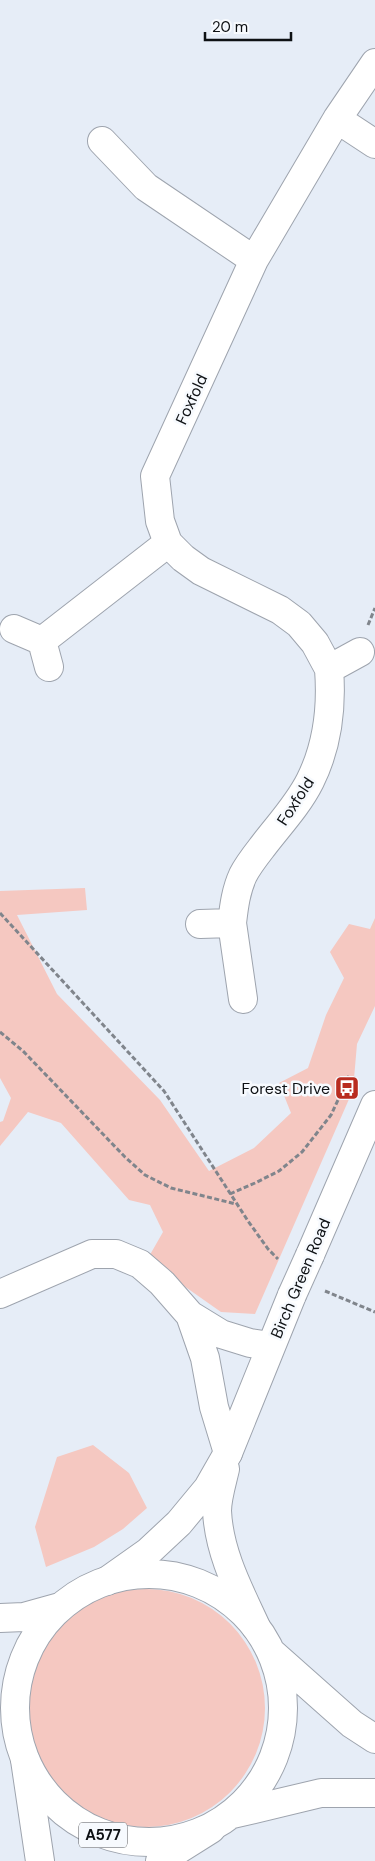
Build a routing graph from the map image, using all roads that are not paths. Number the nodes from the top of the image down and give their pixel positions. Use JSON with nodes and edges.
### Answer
{"nodes":[{"id":1,"x":375,"y":63,"type":"edge"},
{"id":2,"x":337,"y":119,"type":"junction"},
{"id":3,"x":102,"y":141,"type":"dead end"},
{"id":4,"x":375,"y":144,"type":"edge"},
{"id":5,"x":254,"y":260,"type":"junction"},
{"id":6,"x":168,"y":543,"type":"junction"},
{"id":7,"x":14,"y":629,"type":"dead end"},
{"id":8,"x":42,"y":642,"type":"junction"},
{"id":9,"x":360,"y":652,"type":"dead end"},
{"id":10,"x":49,"y":667,"type":"dead end"},
{"id":11,"x":329,"y":669,"type":"junction"},
{"id":12,"x":232,"y":923,"type":"junction"},
{"id":13,"x":200,"y":924,"type":"dead end"},
{"id":14,"x":243,"y":1000,"type":"dead end"},
{"id":15,"x":375,"y":1105,"type":"edge"},
{"id":16,"x":0,"y":1294,"type":"edge"},
{"id":17,"x":190,"y":1314,"type":"junction"},
{"id":18,"x":270,"y":1346,"type":"junction"},
{"id":19,"x":228,"y":1453,"type":"junction"},
{"id":20,"x":107,"y":1580,"type":"junction"},
{"id":21,"x":60,"y":1608,"type":"junction"},
{"id":22,"x":0,"y":1618,"type":"edge"},
{"id":23,"x":256,"y":1627,"type":"junction"},
{"id":24,"x":272,"y":1653,"type":"junction"},
{"id":25,"x":375,"y":1739,"type":"edge"},
{"id":26,"x":14,"y":1740,"type":"edge"},
{"id":27,"x":375,"y":1793,"type":"edge"},
{"id":28,"x":233,"y":1814,"type":"junction"},
{"id":29,"x":211,"y":1829,"type":"junction"},
{"id":30,"x":40,"y":1861,"type":"edge"},
{"id":31,"x":160,"y":1861,"type":"edge"}],
"edges":[{"from":1,"to":2,"type":"street","name":"Foxfold"},
{"from":2,"to":4,"type":"street"},
{"from":2,"to":5,"type":"street","name":"Foxfold"},
{"from":3,"to":5,"type":"street"},
{"from":5,"to":6,"type":"street","name":"Foxfold"},
{"from":6,"to":8,"type":"street"},
{"from":6,"to":11,"type":"street","name":"Foxfold"},
{"from":7,"to":8,"type":"street"},
{"from":8,"to":10,"type":"street"},
{"from":9,"to":11,"type":"street"},
{"from":11,"to":12,"type":"street","name":"Foxfold"},
{"from":12,"to":13,"type":"street"},
{"from":12,"to":14,"type":"street","name":"Foxfold"},
{"from":15,"to":18,"type":"street","name":"Birch Green Road","bridge":true},
{"from":16,"to":17,"type":"street"},
{"from":17,"to":18,"type":"street"},
{"from":17,"to":19,"type":"street"},
{"from":18,"to":19,"type":"street","name":"Birch Green Road"},
{"from":19,"to":20,"type":"street","name":"Birch Green Road"},
{"from":19,"to":23,"type":"street","name":"Birch Green Road"},
{"from":20,"to":21,"type":"street","number":"A577"},
{"from":20,"to":23,"type":"street","number":"A577"},
{"from":21,"to":22,"type":"street","number":"A577"},
{"from":21,"to":26,"type":"street","number":"A577"},
{"from":23,"to":24,"type":"street","number":"A577"},
{"from":24,"to":25,"type":"street","number":"A577"},
{"from":24,"to":28,"type":"street","number":"A577"},
{"from":26,"to":29,"type":"street","number":"A577"},
{"from":26,"to":30,"type":"street"},
{"from":27,"to":28,"type":"street","number":"A577"},
{"from":28,"to":29,"type":"street","number":"A577"},
{"from":29,"to":31,"type":"street"}]}
